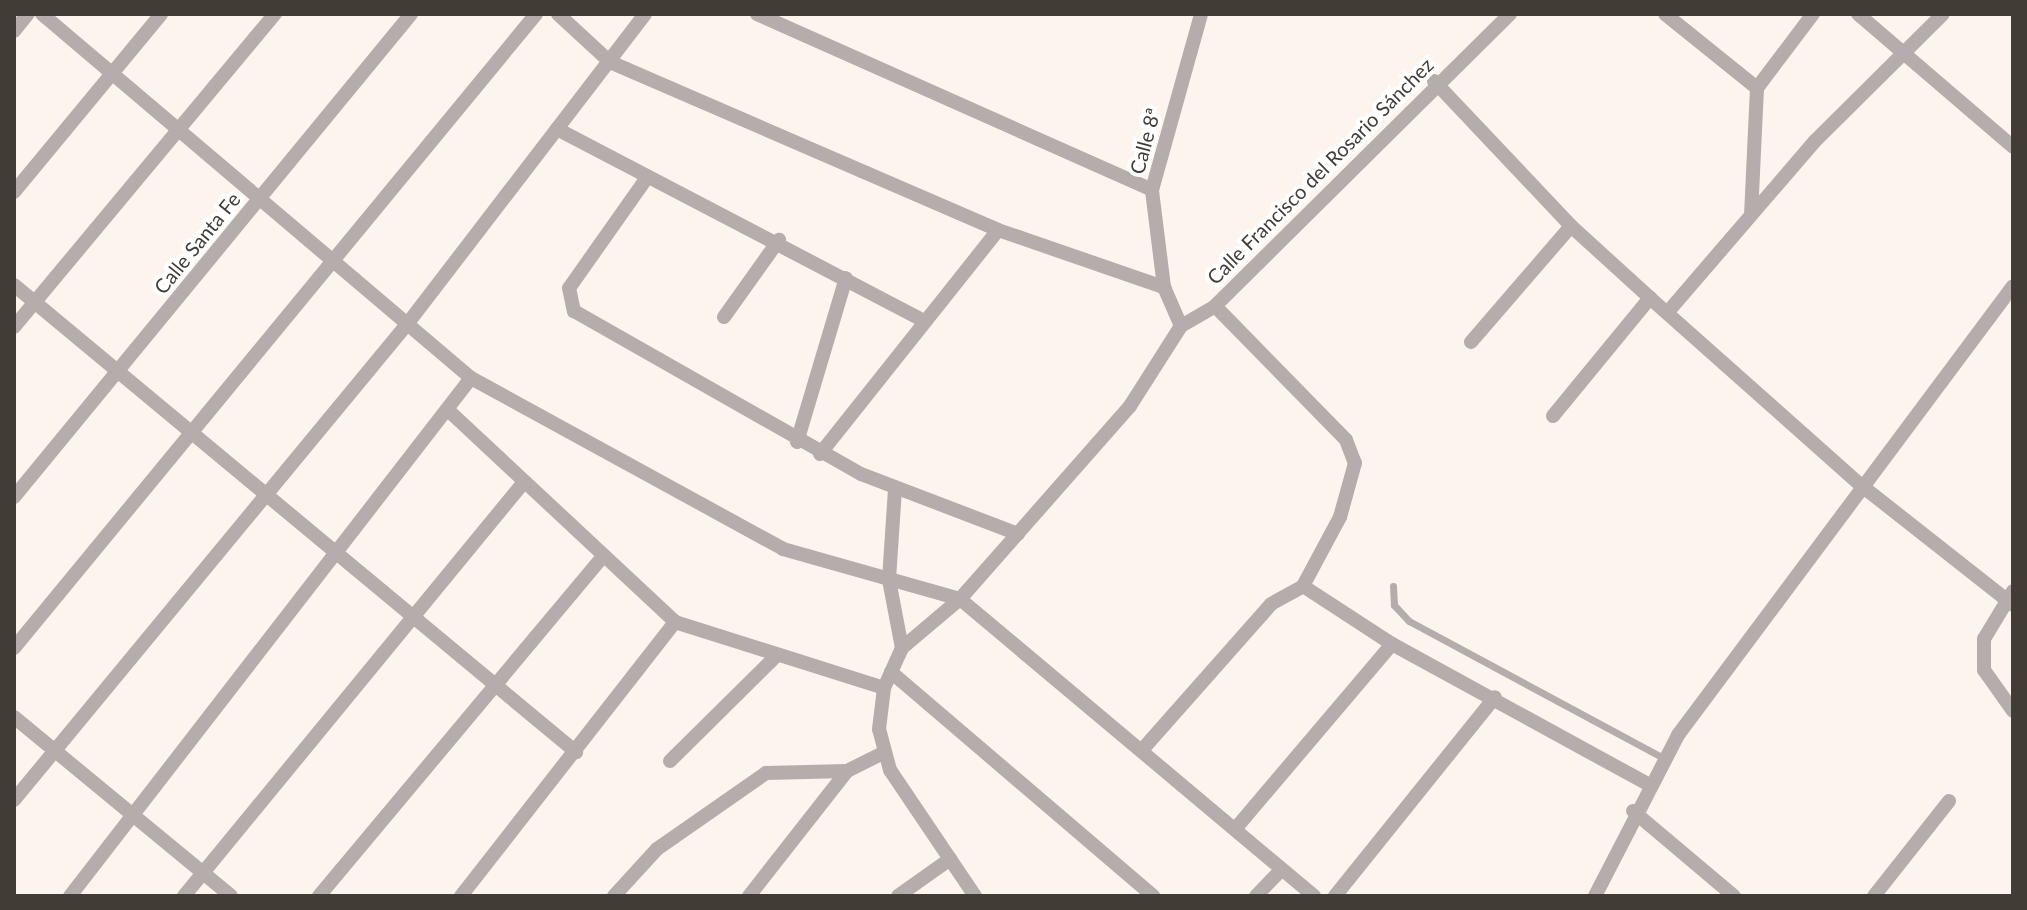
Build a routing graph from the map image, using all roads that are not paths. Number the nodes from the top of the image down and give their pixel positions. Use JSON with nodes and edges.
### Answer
{"nodes":[{"id":1,"x":28,"y":14,"type":"edge"},
{"id":2,"x":42,"y":14,"type":"edge"},
{"id":3,"x":161,"y":14,"type":"edge"},
{"id":4,"x":275,"y":14,"type":"edge"},
{"id":5,"x":411,"y":14,"type":"edge"},
{"id":6,"x":536,"y":14,"type":"edge"},
{"id":7,"x":558,"y":14,"type":"edge"},
{"id":8,"x":645,"y":14,"type":"edge"},
{"id":9,"x":757,"y":14,"type":"edge"},
{"id":10,"x":1201,"y":14,"type":"edge"},
{"id":11,"x":1510,"y":14,"type":"edge"},
{"id":12,"x":1665,"y":14,"type":"edge"},
{"id":13,"x":1813,"y":14,"type":"edge"},
{"id":14,"x":1858,"y":14,"type":"edge"},
{"id":15,"x":1943,"y":14,"type":"edge"},
{"id":16,"x":14,"y":31,"type":"edge"},
{"id":17,"x":1905,"y":55,"type":"junction"},
{"id":18,"x":610,"y":62,"type":"junction"},
{"id":19,"x":112,"y":73,"type":"junction"},
{"id":20,"x":1434,"y":81,"type":"junction"},
{"id":21,"x":1757,"y":88,"type":"junction"},
{"id":22,"x":178,"y":129,"type":"junction"},
{"id":23,"x":557,"y":129,"type":"junction"},
{"id":24,"x":2013,"y":147,"type":"edge"},
{"id":25,"x":646,"y":179,"type":"junction"},
{"id":26,"x":1152,"y":190,"type":"junction"},
{"id":27,"x":14,"y":192,"type":"edge"},
{"id":28,"x":260,"y":198,"type":"junction"},
{"id":29,"x":1751,"y":215,"type":"junction"},
{"id":30,"x":1571,"y":226,"type":"junction"},
{"id":31,"x":998,"y":230,"type":"junction"},
{"id":32,"x":779,"y":240,"type":"junction"},
{"id":33,"x":333,"y":260,"type":"junction"},
{"id":34,"x":846,"y":278,"type":"junction"},
{"id":35,"x":14,"y":285,"type":"edge"},
{"id":36,"x":2013,"y":286,"type":"edge"},
{"id":37,"x":1164,"y":287,"type":"junction"},
{"id":38,"x":1650,"y":298,"type":"junction"},
{"id":39,"x":34,"y":302,"type":"junction"},
{"id":40,"x":1215,"y":306,"type":"junction"},
{"id":41,"x":1667,"y":313,"type":"junction"},
{"id":42,"x":724,"y":317,"type":"dead end"},
{"id":43,"x":923,"y":320,"type":"junction"},
{"id":44,"x":408,"y":323,"type":"junction"},
{"id":45,"x":1181,"y":326,"type":"junction"},
{"id":46,"x":14,"y":327,"type":"edge"},
{"id":47,"x":1471,"y":342,"type":"dead end"},
{"id":48,"x":118,"y":371,"type":"junction"},
{"id":49,"x":471,"y":378,"type":"junction"},
{"id":50,"x":448,"y":410,"type":"junction"},
{"id":51,"x":1553,"y":416,"type":"dead end"},
{"id":52,"x":191,"y":433,"type":"junction"},
{"id":53,"x":797,"y":442,"type":"junction"},
{"id":54,"x":820,"y":454,"type":"junction"},
{"id":55,"x":524,"y":482,"type":"junction"},
{"id":56,"x":1862,"y":486,"type":"junction"},
{"id":57,"x":895,"y":489,"type":"junction"},
{"id":58,"x":266,"y":495,"type":"junction"},
{"id":59,"x":14,"y":497,"type":"edge"},
{"id":60,"x":1018,"y":534,"type":"junction"},
{"id":61,"x":342,"y":553,"type":"junction"},
{"id":62,"x":604,"y":555,"type":"junction"},
{"id":63,"x":889,"y":580,"type":"junction"},
{"id":64,"x":1303,"y":586,"type":"junction"},
{"id":65,"x":1393,"y":586,"type":"dead end"},
{"id":66,"x":2011,"y":598,"type":"edge"},
{"id":67,"x":960,"y":599,"type":"junction"},
{"id":68,"x":414,"y":617,"type":"junction"},
{"id":69,"x":675,"y":622,"type":"junction"},
{"id":70,"x":1392,"y":644,"type":"junction"},
{"id":71,"x":14,"y":648,"type":"edge"},
{"id":72,"x":902,"y":648,"type":"junction"},
{"id":73,"x":777,"y":655,"type":"junction"},
{"id":74,"x":891,"y":672,"type":"junction"},
{"id":75,"x":493,"y":683,"type":"junction"},
{"id":76,"x":884,"y":688,"type":"junction"},
{"id":77,"x":1495,"y":697,"type":"junction"},
{"id":78,"x":2013,"y":711,"type":"edge"},
{"id":79,"x":14,"y":717,"type":"edge"},
{"id":80,"x":1142,"y":750,"type":"junction"},
{"id":81,"x":56,"y":751,"type":"junction"},
{"id":82,"x":576,"y":752,"type":"junction"},
{"id":83,"x":885,"y":752,"type":"junction"},
{"id":84,"x":1663,"y":758,"type":"junction"},
{"id":85,"x":670,"y":761,"type":"dead end"},
{"id":86,"x":847,"y":771,"type":"junction"},
{"id":87,"x":1648,"y":784,"type":"junction"},
{"id":88,"x":14,"y":800,"type":"edge"},
{"id":89,"x":1949,"y":801,"type":"dead end"},
{"id":90,"x":1633,"y":811,"type":"junction"},
{"id":91,"x":135,"y":817,"type":"junction"},
{"id":92,"x":1236,"y":828,"type":"junction"},
{"id":93,"x":950,"y":859,"type":"junction"},
{"id":94,"x":1282,"y":869,"type":"junction"},
{"id":95,"x":203,"y":873,"type":"junction"},
{"id":96,"x":70,"y":896,"type":"edge"},
{"id":97,"x":184,"y":896,"type":"edge"},
{"id":98,"x":231,"y":896,"type":"edge"},
{"id":99,"x":319,"y":896,"type":"edge"},
{"id":100,"x":461,"y":896,"type":"edge"},
{"id":101,"x":614,"y":896,"type":"edge"},
{"id":102,"x":749,"y":896,"type":"edge"},
{"id":103,"x":898,"y":896,"type":"edge"},
{"id":104,"x":975,"y":896,"type":"edge"},
{"id":105,"x":1153,"y":896,"type":"edge"},
{"id":106,"x":1256,"y":896,"type":"edge"},
{"id":107,"x":1314,"y":896,"type":"edge"},
{"id":108,"x":1335,"y":896,"type":"edge"},
{"id":109,"x":1595,"y":896,"type":"edge"},
{"id":110,"x":1734,"y":896,"type":"edge"},
{"id":111,"x":1874,"y":896,"type":"edge"}],
"edges":[{"from":1,"to":16,"type":"street"},
{"from":2,"to":19,"type":"street"},
{"from":3,"to":19,"type":"street"},
{"from":4,"to":22,"type":"street"},
{"from":5,"to":28,"type":"street","name":"Calle Santa Fe"},
{"from":6,"to":33,"type":"street"},
{"from":7,"to":18,"type":"street"},
{"from":8,"to":18,"type":"street"},
{"from":9,"to":26,"type":"street"},
{"from":10,"to":26,"type":"street","name":"Calle 8ª"},
{"from":11,"to":20,"type":"street","name":"Calle Francisco del Rosario Sánchez"},
{"from":12,"to":21,"type":"street"},
{"from":13,"to":21,"type":"street"},
{"from":14,"to":17,"type":"street"},
{"from":15,"to":17,"type":"street"},
{"from":17,"to":24,"type":"street"},
{"from":17,"to":29,"type":"street"},
{"from":18,"to":23,"type":"street"},
{"from":18,"to":31,"type":"street"},
{"from":19,"to":22,"type":"street"},
{"from":19,"to":27,"type":"street"},
{"from":20,"to":30,"type":"street"},
{"from":20,"to":40,"type":"street","name":"Calle Francisco del Rosario Sánchez"},
{"from":21,"to":29,"type":"street"},
{"from":22,"to":28,"type":"street"},
{"from":22,"to":39,"type":"street"},
{"from":23,"to":25,"type":"street"},
{"from":23,"to":44,"type":"street"},
{"from":25,"to":32,"type":"street"},
{"from":25,"to":53,"type":"street"},
{"from":26,"to":37,"type":"street","name":"Calle 8ª"},
{"from":28,"to":33,"type":"street"},
{"from":28,"to":48,"type":"street","name":"Calle Santa Fe"},
{"from":29,"to":41,"type":"street"},
{"from":30,"to":38,"type":"street"},
{"from":30,"to":47,"type":"street"},
{"from":31,"to":37,"type":"street"},
{"from":31,"to":43,"type":"street"},
{"from":32,"to":34,"type":"street"},
{"from":32,"to":42,"type":"street"},
{"from":33,"to":44,"type":"street"},
{"from":33,"to":52,"type":"street"},
{"from":34,"to":43,"type":"street"},
{"from":34,"to":53,"type":"street"},
{"from":35,"to":39,"type":"street"},
{"from":36,"to":56,"type":"street"},
{"from":37,"to":45,"type":"street","name":"Calle 8ª"},
{"from":38,"to":41,"type":"street"},
{"from":38,"to":51,"type":"street"},
{"from":39,"to":46,"type":"street"},
{"from":39,"to":48,"type":"street"},
{"from":40,"to":45,"type":"street","name":"Calle Francisco del Rosario Sánchez"},
{"from":40,"to":64,"type":"street"},
{"from":41,"to":56,"type":"street"},
{"from":43,"to":54,"type":"street"},
{"from":44,"to":49,"type":"street"},
{"from":44,"to":58,"type":"street"},
{"from":45,"to":60,"type":"street","name":"Calle Francisco del Rosario Sánchez"},
{"from":48,"to":52,"type":"street"},
{"from":48,"to":59,"type":"street","name":"Calle Santa Fe"},
{"from":49,"to":50,"type":"street"},
{"from":49,"to":63,"type":"street"},
{"from":50,"to":55,"type":"street"},
{"from":50,"to":61,"type":"street"},
{"from":52,"to":58,"type":"street"},
{"from":52,"to":71,"type":"street"},
{"from":53,"to":54,"type":"street"},
{"from":54,"to":57,"type":"street"},
{"from":55,"to":62,"type":"street"},
{"from":55,"to":68,"type":"street"},
{"from":56,"to":66,"type":"street"},
{"from":56,"to":84,"type":"street"},
{"from":57,"to":60,"type":"street"},
{"from":57,"to":63,"type":"street"},
{"from":58,"to":61,"type":"street"},
{"from":58,"to":81,"type":"street"},
{"from":60,"to":67,"type":"street","name":"Calle Francisco del Rosario Sánchez"},
{"from":61,"to":68,"type":"street"},
{"from":61,"to":91,"type":"street"},
{"from":62,"to":69,"type":"street"},
{"from":62,"to":75,"type":"street"},
{"from":63,"to":67,"type":"street"},
{"from":63,"to":72,"type":"street"},
{"from":64,"to":70,"type":"street"},
{"from":64,"to":80,"type":"street"},
{"from":65,"to":84,"type":"lane"},
{"from":66,"to":78,"type":"street"},
{"from":67,"to":72,"type":"street","name":"Calle Francisco del Rosario Sánchez"},
{"from":67,"to":80,"type":"street"},
{"from":68,"to":75,"type":"street"},
{"from":68,"to":95,"type":"street"},
{"from":69,"to":73,"type":"street"},
{"from":69,"to":82,"type":"street"},
{"from":70,"to":77,"type":"street"},
{"from":70,"to":92,"type":"street"},
{"from":72,"to":74,"type":"street","name":"Calle Francisco del Rosario Sánchez"},
{"from":73,"to":76,"type":"street"},
{"from":73,"to":85,"type":"street"},
{"from":74,"to":76,"type":"street","name":"Calle Francisco del Rosario Sánchez"},
{"from":74,"to":105,"type":"street"},
{"from":75,"to":82,"type":"street"},
{"from":75,"to":99,"type":"street"},
{"from":76,"to":83,"type":"street","name":"Calle Francisco del Rosario Sánchez"},
{"from":77,"to":87,"type":"street"},
{"from":77,"to":108,"type":"street"},
{"from":79,"to":81,"type":"street"},
{"from":80,"to":92,"type":"street"},
{"from":81,"to":88,"type":"street"},
{"from":81,"to":91,"type":"street"},
{"from":82,"to":100,"type":"street"},
{"from":83,"to":86,"type":"street"},
{"from":83,"to":93,"type":"street"},
{"from":84,"to":87,"type":"street"},
{"from":86,"to":101,"type":"street"},
{"from":86,"to":102,"type":"street"},
{"from":87,"to":90,"type":"street"},
{"from":89,"to":111,"type":"street"},
{"from":90,"to":109,"type":"street"},
{"from":90,"to":110,"type":"street"},
{"from":91,"to":95,"type":"street"},
{"from":91,"to":96,"type":"street"},
{"from":92,"to":94,"type":"street"},
{"from":93,"to":103,"type":"street"},
{"from":93,"to":104,"type":"street"},
{"from":94,"to":106,"type":"street"},
{"from":94,"to":107,"type":"street"},
{"from":95,"to":97,"type":"street"},
{"from":95,"to":98,"type":"street"}]}
